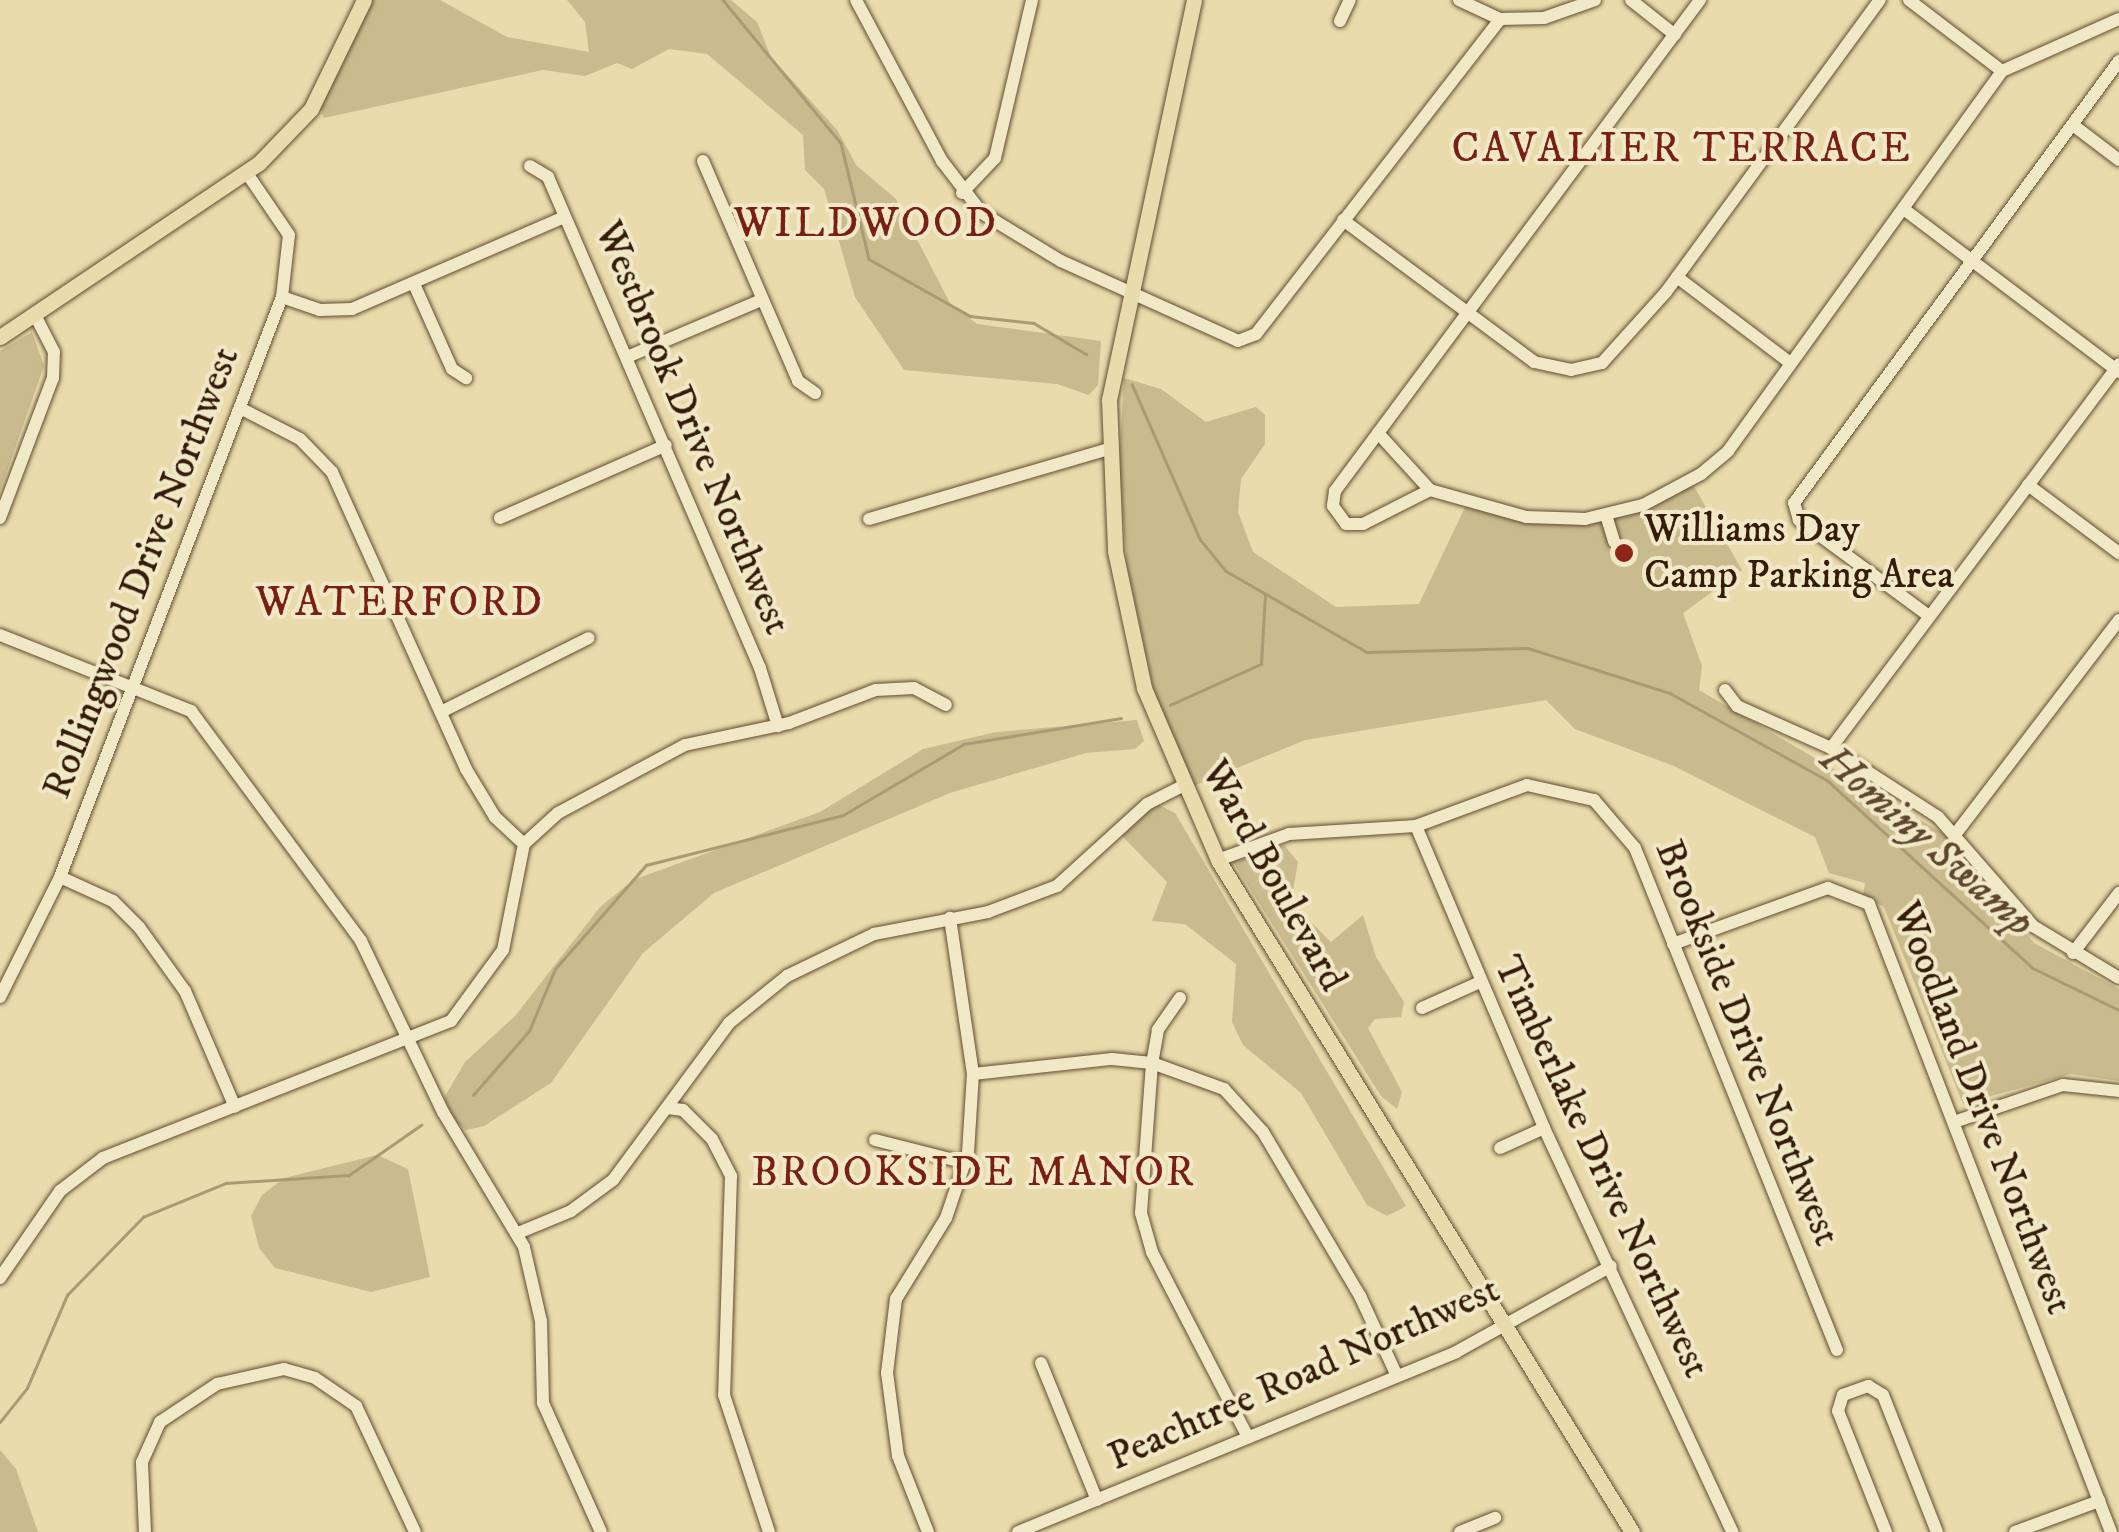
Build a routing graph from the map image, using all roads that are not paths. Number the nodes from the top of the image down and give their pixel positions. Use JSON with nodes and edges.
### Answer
{"nodes":[{"id":1,"x":364,"y":0,"type":"edge"},
{"id":2,"x":856,"y":0,"type":"edge"},
{"id":3,"x":1032,"y":0,"type":"edge"},
{"id":4,"x":1194,"y":0,"type":"edge"},
{"id":5,"x":1350,"y":0,"type":"edge"},
{"id":6,"x":1459,"y":0,"type":"edge"},
{"id":7,"x":1594,"y":0,"type":"edge"},
{"id":8,"x":1631,"y":0,"type":"edge"},
{"id":9,"x":1700,"y":0,"type":"edge"},
{"id":10,"x":1880,"y":0,"type":"edge"},
{"id":11,"x":1909,"y":0,"type":"edge"},
{"id":12,"x":1500,"y":19,"type":"junction"},
{"id":13,"x":2119,"y":19,"type":"edge"},
{"id":14,"x":1340,"y":21,"type":"dead end"},
{"id":15,"x":1675,"y":34,"type":"junction"},
{"id":16,"x":2119,"y":61,"type":"edge"},
{"id":17,"x":2002,"y":71,"type":"junction"},
{"id":18,"x":2073,"y":125,"type":"junction"},
{"id":19,"x":2119,"y":160,"type":"edge"},
{"id":20,"x":702,"y":161,"type":"dead end"},
{"id":21,"x":530,"y":166,"type":"dead end"},
{"id":22,"x":246,"y":172,"type":"junction"},
{"id":23,"x":962,"y":193,"type":"junction"},
{"id":24,"x":1906,"y":210,"type":"junction"},
{"id":25,"x":565,"y":217,"type":"junction"},
{"id":26,"x":1343,"y":220,"type":"junction"},
{"id":27,"x":1970,"y":258,"type":"junction"},
{"id":28,"x":1677,"y":278,"type":"junction"},
{"id":29,"x":414,"y":284,"type":"junction"},
{"id":30,"x":1128,"y":289,"type":"junction"},
{"id":31,"x":282,"y":297,"type":"junction"},
{"id":32,"x":761,"y":300,"type":"junction"},
{"id":33,"x":1466,"y":314,"type":"junction"},
{"id":34,"x":35,"y":315,"type":"junction"},
{"id":35,"x":0,"y":337,"type":"edge"},
{"id":36,"x":627,"y":357,"type":"junction"},
{"id":37,"x":1789,"y":362,"type":"junction"},
{"id":38,"x":2118,"y":368,"type":"edge"},
{"id":39,"x":466,"y":378,"type":"dead end"},
{"id":40,"x":815,"y":394,"type":"dead end"},
{"id":41,"x":242,"y":409,"type":"junction"},
{"id":42,"x":1378,"y":434,"type":"junction"},
{"id":43,"x":666,"y":445,"type":"junction"},
{"id":44,"x":1108,"y":449,"type":"junction"},
{"id":45,"x":2028,"y":485,"type":"junction"},
{"id":46,"x":1430,"y":490,"type":"junction"},
{"id":47,"x":1606,"y":515,"type":"junction"},
{"id":48,"x":0,"y":518,"type":"edge"},
{"id":49,"x":500,"y":518,"type":"dead end"},
{"id":50,"x":869,"y":520,"type":"dead end"},
{"id":51,"x":1614,"y":542,"type":"dead end"},
{"id":52,"x":2119,"y":553,"type":"edge"},
{"id":53,"x":1929,"y":616,"type":"junction"},
{"id":54,"x":2119,"y":620,"type":"edge"},
{"id":55,"x":0,"y":634,"type":"edge"},
{"id":56,"x":589,"y":638,"type":"dead end"},
{"id":57,"x":135,"y":686,"type":"junction"},
{"id":58,"x":1724,"y":690,"type":"dead end"},
{"id":59,"x":946,"y":705,"type":"dead end"},
{"id":60,"x":441,"y":712,"type":"junction"},
{"id":61,"x":778,"y":726,"type":"junction"},
{"id":62,"x":1831,"y":748,"type":"junction"},
{"id":63,"x":1181,"y":787,"type":"junction"},
{"id":64,"x":1416,"y":826,"type":"junction"},
{"id":65,"x":1957,"y":832,"type":"junction"},
{"id":66,"x":524,"y":844,"type":"junction"},
{"id":67,"x":1218,"y":860,"type":"junction"},
{"id":68,"x":60,"y":877,"type":"junction"},
{"id":69,"x":2119,"y":893,"type":"edge"},
{"id":70,"x":950,"y":918,"type":"junction"},
{"id":71,"x":1673,"y":944,"type":"junction"},
{"id":72,"x":2073,"y":953,"type":"junction"},
{"id":73,"x":2119,"y":978,"type":"edge"},
{"id":74,"x":1480,"y":982,"type":"junction"},
{"id":75,"x":0,"y":997,"type":"edge"},
{"id":76,"x":1180,"y":998,"type":"dead end"},
{"id":77,"x":1422,"y":1008,"type":"dead end"},
{"id":78,"x":412,"y":1042,"type":"junction"},
{"id":79,"x":1152,"y":1063,"type":"junction"},
{"id":80,"x":973,"y":1074,"type":"junction"},
{"id":81,"x":2119,"y":1090,"type":"edge"},
{"id":82,"x":236,"y":1107,"type":"junction"},
{"id":83,"x":667,"y":1108,"type":"junction"},
{"id":84,"x":1957,"y":1121,"type":"junction"},
{"id":85,"x":1544,"y":1128,"type":"junction"},
{"id":86,"x":875,"y":1140,"type":"dead end"},
{"id":87,"x":1500,"y":1148,"type":"dead end"},
{"id":88,"x":966,"y":1163,"type":"junction"},
{"id":89,"x":518,"y":1232,"type":"junction"},
{"id":90,"x":1610,"y":1266,"type":"junction"},
{"id":91,"x":0,"y":1278,"type":"edge"},
{"id":92,"x":1505,"y":1326,"type":"junction"},
{"id":93,"x":1837,"y":1350,"type":"dead end"},
{"id":94,"x":1040,"y":1363,"type":"dead end"},
{"id":95,"x":1397,"y":1376,"type":"junction"},
{"id":96,"x":1248,"y":1437,"type":"junction"},
{"id":97,"x":1097,"y":1500,"type":"junction"},
{"id":98,"x":2099,"y":1501,"type":"junction"},
{"id":99,"x":1495,"y":1518,"type":"dead end"},
{"id":100,"x":145,"y":1532,"type":"edge"},
{"id":101,"x":415,"y":1532,"type":"edge"},
{"id":102,"x":601,"y":1532,"type":"edge"},
{"id":103,"x":768,"y":1532,"type":"edge"},
{"id":104,"x":928,"y":1532,"type":"edge"},
{"id":105,"x":1018,"y":1532,"type":"edge"},
{"id":106,"x":1460,"y":1532,"type":"edge"},
{"id":107,"x":1632,"y":1532,"type":"edge"},
{"id":108,"x":1732,"y":1532,"type":"edge"},
{"id":109,"x":1886,"y":1532,"type":"edge"},
{"id":110,"x":1937,"y":1532,"type":"edge"},
{"id":111,"x":2015,"y":1532,"type":"edge"},
{"id":112,"x":2112,"y":1532,"type":"edge"}],
"edges":[{"from":1,"to":22,"type":"main road"},
{"from":2,"to":23,"type":"street"},
{"from":3,"to":23,"type":"street"},
{"from":4,"to":30,"type":"main road","name":"Ward Boulevard"},
{"from":5,"to":14,"type":"street"},
{"from":6,"to":12,"type":"street"},
{"from":7,"to":12,"type":"street"},
{"from":8,"to":15,"type":"street"},
{"from":9,"to":15,"type":"street"},
{"from":10,"to":28,"type":"street"},
{"from":11,"to":17,"type":"street"},
{"from":12,"to":26,"type":"street"},
{"from":13,"to":17,"type":"street"},
{"from":15,"to":33,"type":"street"},
{"from":16,"to":18,"type":"street"},
{"from":17,"to":24,"type":"street"},
{"from":18,"to":19,"type":"street"},
{"from":18,"to":27,"type":"street"},
{"from":20,"to":32,"type":"street"},
{"from":21,"to":25,"type":"street","name":"Westbrook Drive Northwest"},
{"from":22,"to":31,"type":"street","name":"Rollingwood Drive Northwest"},
{"from":22,"to":34,"type":"main road"},
{"from":23,"to":30,"type":"street"},
{"from":24,"to":27,"type":"street"},
{"from":24,"to":37,"type":"street"},
{"from":25,"to":29,"type":"street"},
{"from":25,"to":36,"type":"street","name":"Westbrook Drive Northwest"},
{"from":26,"to":30,"type":"street"},
{"from":26,"to":33,"type":"street"},
{"from":27,"to":38,"type":"street"},
{"from":27,"to":53,"type":"street"},
{"from":28,"to":33,"type":"street"},
{"from":28,"to":37,"type":"street"},
{"from":29,"to":31,"type":"street"},
{"from":29,"to":39,"type":"street"},
{"from":30,"to":44,"type":"main road","name":"Ward Boulevard"},
{"from":31,"to":41,"type":"street","name":"Rollingwood Drive Northwest"},
{"from":32,"to":36,"type":"street"},
{"from":32,"to":40,"type":"street"},
{"from":33,"to":42,"type":"street"},
{"from":34,"to":35,"type":"main road"},
{"from":34,"to":48,"type":"street"},
{"from":36,"to":43,"type":"street","name":"Westbrook Drive Northwest"},
{"from":37,"to":47,"type":"street"},
{"from":38,"to":45,"type":"street"},
{"from":41,"to":57,"type":"street","name":"Rollingwood Drive Northwest"},
{"from":41,"to":60,"type":"street"},
{"from":42,"to":46,"type":"street"},
{"from":42,"to":46,"type":"street"},
{"from":43,"to":49,"type":"street"},
{"from":43,"to":61,"type":"street","name":"Westbrook Drive Northwest"},
{"from":44,"to":50,"type":"street"},
{"from":44,"to":63,"type":"main road","name":"Ward Boulevard"},
{"from":45,"to":52,"type":"street"},
{"from":45,"to":53,"type":"street"},
{"from":46,"to":47,"type":"street"},
{"from":47,"to":51,"type":"street"},
{"from":53,"to":62,"type":"street"},
{"from":54,"to":65,"type":"street"},
{"from":55,"to":57,"type":"street"},
{"from":56,"to":60,"type":"street"},
{"from":57,"to":68,"type":"street","name":"Rollingwood Drive Northwest"},
{"from":57,"to":78,"type":"street"},
{"from":58,"to":62,"type":"street"},
{"from":59,"to":61,"type":"street"},
{"from":60,"to":66,"type":"street"},
{"from":61,"to":66,"type":"street"},
{"from":62,"to":65,"type":"street"},
{"from":63,"to":67,"type":"main road","name":"Ward Boulevard"},
{"from":63,"to":70,"type":"street"},
{"from":64,"to":67,"type":"street","name":"Brookside Drive Northwest"},
{"from":64,"to":71,"type":"street","name":"Brookside Drive Northwest"},
{"from":64,"to":74,"type":"street","name":"Timberlake Drive Northwest"},
{"from":65,"to":72,"type":"street"},
{"from":66,"to":78,"type":"street"},
{"from":67,"to":92,"type":"main road","name":"Ward Boulevard"},
{"from":68,"to":75,"type":"street","name":"Rollingwood Drive Northwest"},
{"from":68,"to":82,"type":"street"},
{"from":69,"to":72,"type":"street"},
{"from":70,"to":80,"type":"street"},
{"from":70,"to":83,"type":"street"},
{"from":71,"to":84,"type":"street","name":"Woodland Drive Northwest"},
{"from":71,"to":93,"type":"street","name":"Brookside Drive Northwest"},
{"from":72,"to":73,"type":"street"},
{"from":74,"to":77,"type":"street"},
{"from":74,"to":85,"type":"street","name":"Timberlake Drive Northwest"},
{"from":76,"to":79,"type":"street"},
{"from":78,"to":82,"type":"street"},
{"from":78,"to":89,"type":"street"},
{"from":79,"to":80,"type":"street"},
{"from":79,"to":95,"type":"street"},
{"from":79,"to":96,"type":"street"},
{"from":80,"to":88,"type":"street"},
{"from":81,"to":84,"type":"street"},
{"from":82,"to":91,"type":"street"},
{"from":83,"to":89,"type":"street"},
{"from":83,"to":103,"type":"street"},
{"from":84,"to":98,"type":"street","name":"Woodland Drive Northwest"},
{"from":85,"to":87,"type":"street"},
{"from":85,"to":90,"type":"street","name":"Timberlake Drive Northwest"},
{"from":86,"to":88,"type":"street"},
{"from":88,"to":104,"type":"street"},
{"from":89,"to":102,"type":"street"},
{"from":90,"to":92,"type":"street","name":"Peachtree Road Northwest"},
{"from":90,"to":108,"type":"street","name":"Timberlake Drive Northwest"},
{"from":92,"to":95,"type":"street","name":"Peachtree Road Northwest"},
{"from":92,"to":107,"type":"main road","name":"Ward Boulevard"},
{"from":94,"to":97,"type":"street"},
{"from":95,"to":96,"type":"street","name":"Peachtree Road Northwest"},
{"from":96,"to":97,"type":"street","name":"Peachtree Road Northwest"},
{"from":97,"to":105,"type":"street","name":"Peachtree Road Northwest"},
{"from":98,"to":111,"type":"street"},
{"from":98,"to":112,"type":"street","name":"Woodland Drive Northwest"},
{"from":99,"to":106,"type":"street"},
{"from":100,"to":101,"type":"street"},
{"from":109,"to":110,"type":"street"}]}
